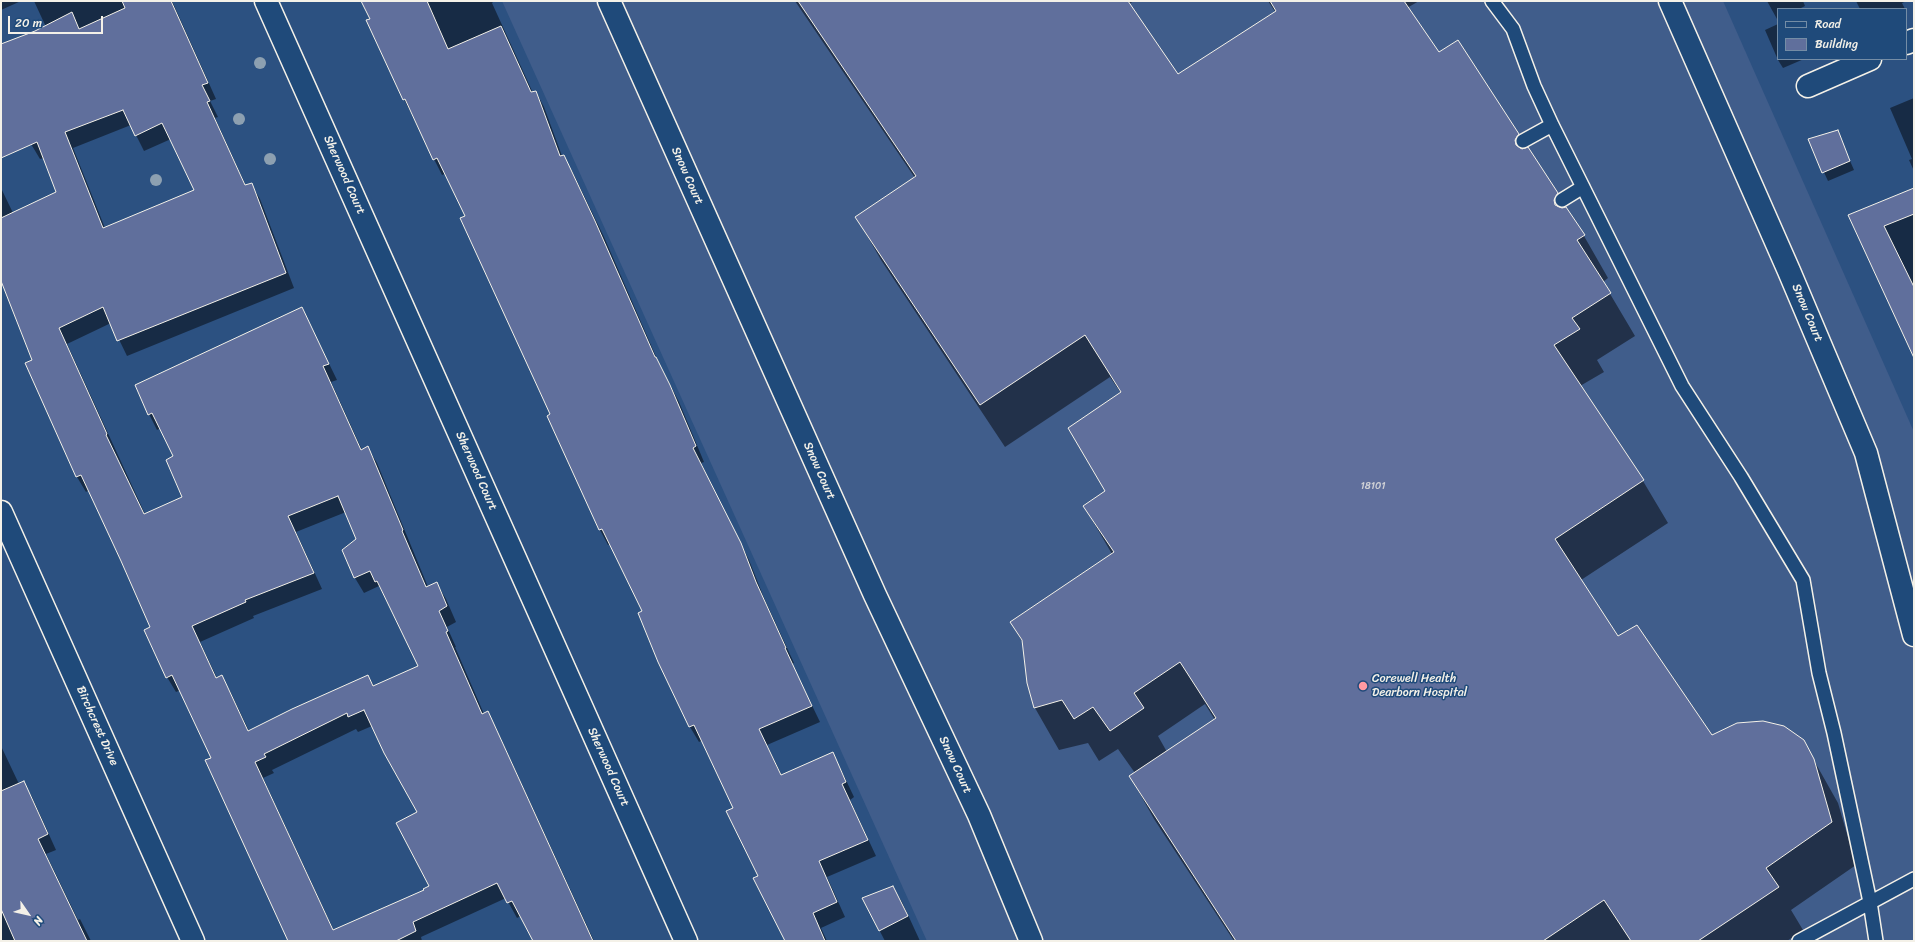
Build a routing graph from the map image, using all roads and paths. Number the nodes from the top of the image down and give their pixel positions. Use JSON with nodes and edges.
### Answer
{"nodes":[{"id":1,"x":266,"y":1,"type":"edge"},
{"id":2,"x":609,"y":1,"type":"edge"},
{"id":3,"x":1492,"y":1,"type":"edge"},
{"id":4,"x":1670,"y":1,"type":"edge"},
{"id":5,"x":1868,"y":60,"type":"edge"},
{"id":6,"x":1808,"y":86,"type":"dead end"},
{"id":7,"x":1552,"y":125,"type":"junction"},
{"id":8,"x":1523,"y":141,"type":"dead end"},
{"id":9,"x":1583,"y":187,"type":"junction"},
{"id":10,"x":1562,"y":200,"type":"dead end"},
{"id":11,"x":1,"y":512,"type":"edge"},
{"id":12,"x":1914,"y":635,"type":"edge"},
{"id":13,"x":1914,"y":879,"type":"edge"},
{"id":14,"x":1870,"y":902,"type":"junction"},
{"id":15,"x":193,"y":941,"type":"edge"},
{"id":16,"x":686,"y":941,"type":"edge"},
{"id":17,"x":1031,"y":941,"type":"edge"},
{"id":18,"x":1800,"y":941,"type":"edge"},
{"id":19,"x":1876,"y":941,"type":"edge"}],
"edges":[{"from":1,"to":16,"type":"street","name":"Sherwood Court"},
{"from":2,"to":17,"type":"street","name":"Snow Court"},
{"from":3,"to":7,"type":"lane"},
{"from":4,"to":12,"type":"street","name":"Snow Court"},
{"from":5,"to":6,"type":"street"},
{"from":7,"to":8,"type":"lane"},
{"from":7,"to":9,"type":"lane"},
{"from":9,"to":10,"type":"lane"},
{"from":9,"to":14,"type":"lane"},
{"from":11,"to":15,"type":"street","name":"Birchcrest Drive"},
{"from":13,"to":14,"type":"lane"},
{"from":14,"to":18,"type":"lane"},
{"from":14,"to":19,"type":"lane"}]}
